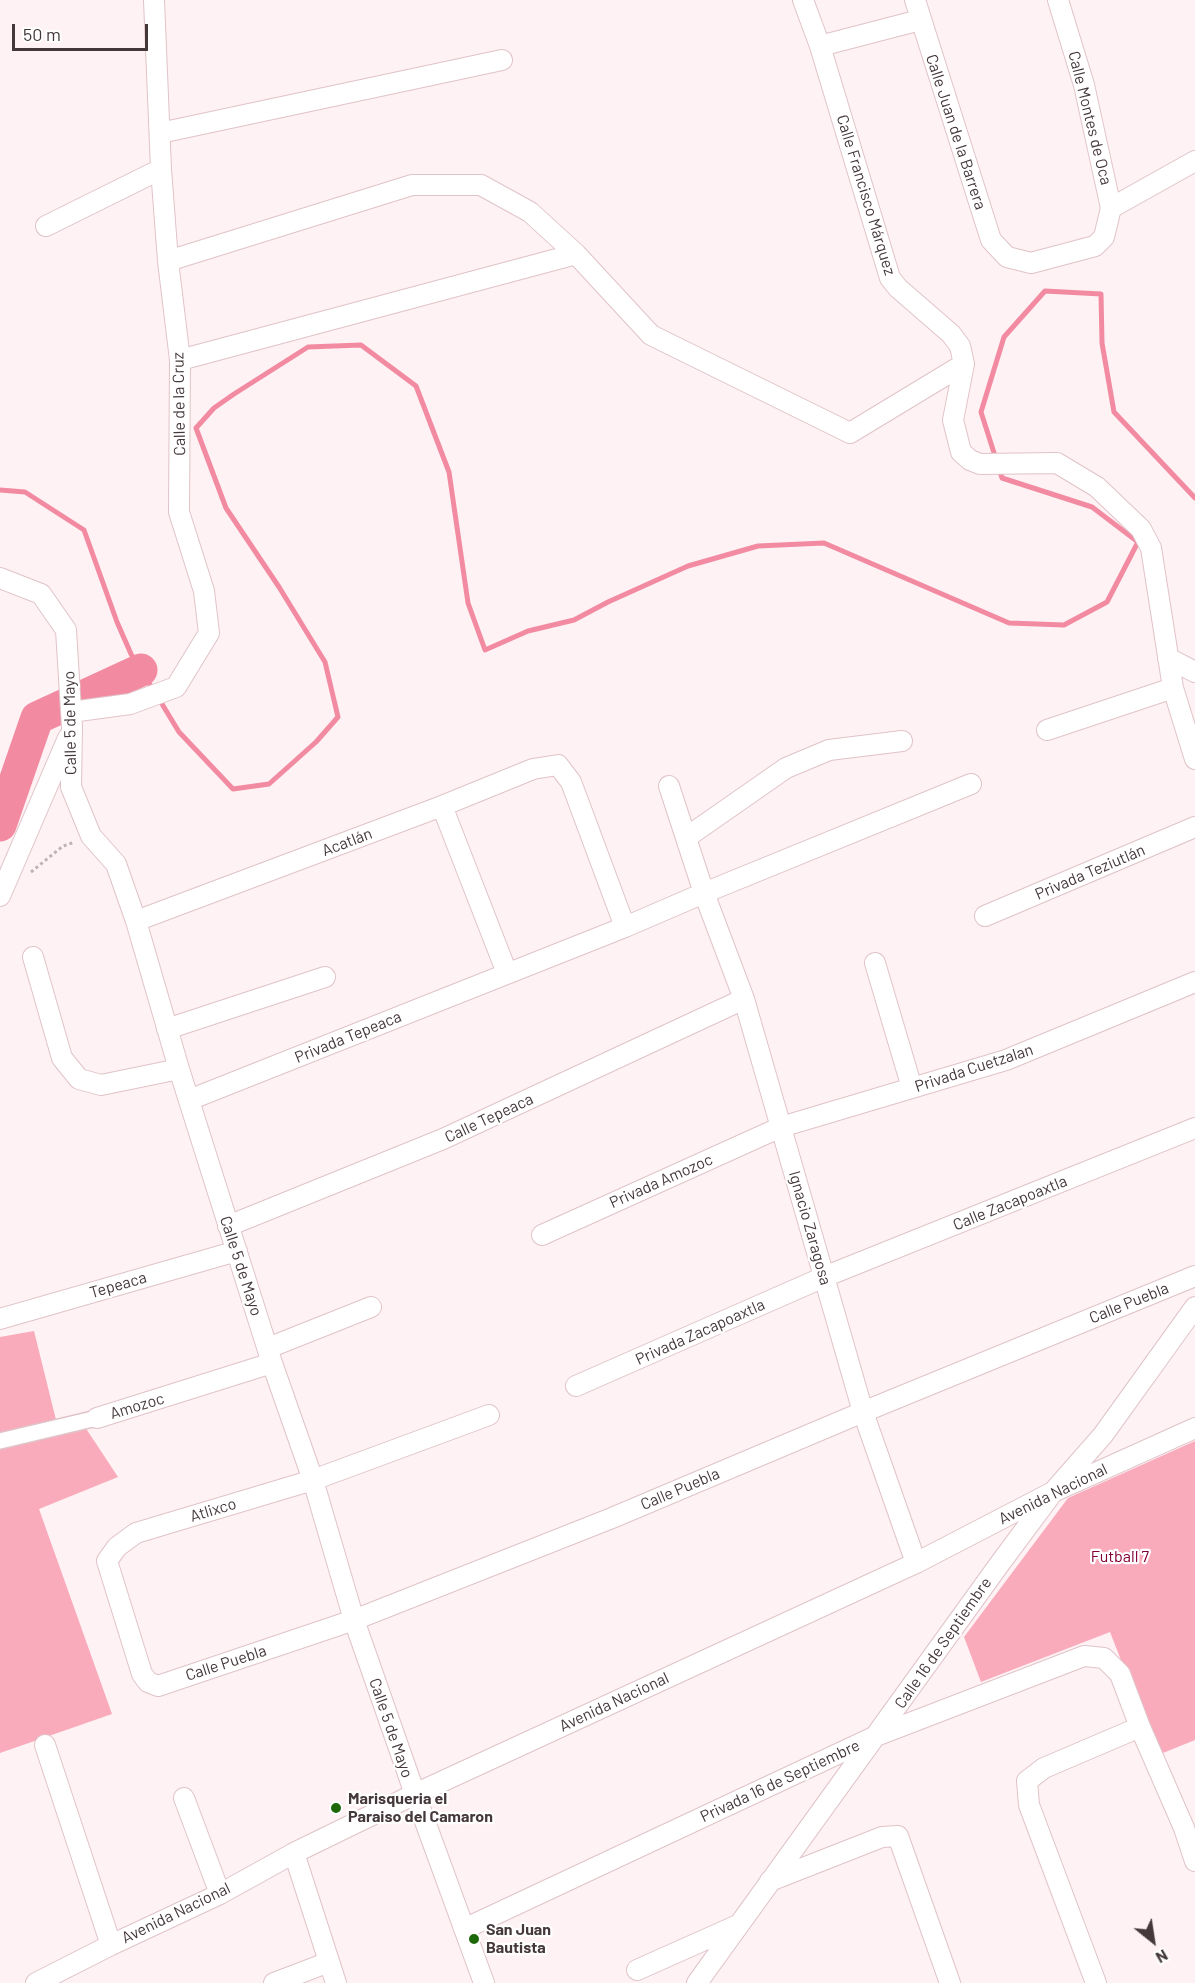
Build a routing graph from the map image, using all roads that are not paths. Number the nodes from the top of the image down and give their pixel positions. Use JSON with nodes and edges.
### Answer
{"nodes":[{"id":1,"x":154,"y":0,"type":"edge"},
{"id":2,"x":803,"y":0,"type":"edge"},
{"id":3,"x":915,"y":0,"type":"edge"},
{"id":4,"x":1058,"y":0,"type":"edge"},
{"id":5,"x":920,"y":20,"type":"junction"},
{"id":6,"x":820,"y":46,"type":"junction"},
{"id":7,"x":502,"y":60,"type":"dead end"},
{"id":8,"x":160,"y":134,"type":"junction"},
{"id":9,"x":1195,"y":161,"type":"edge"},
{"id":10,"x":161,"y":169,"type":"junction"},
{"id":11,"x":1111,"y":208,"type":"junction"},
{"id":12,"x":46,"y":226,"type":"dead end"},
{"id":13,"x":1104,"y":237,"type":"joint"},
{"id":14,"x":576,"y":254,"type":"junction"},
{"id":15,"x":168,"y":261,"type":"junction"},
{"id":16,"x":180,"y":360,"type":"junction"},
{"id":17,"x":964,"y":364,"type":"junction"},
{"id":18,"x":0,"y":578,"type":"edge"},
{"id":19,"x":1168,"y":658,"type":"junction"},
{"id":20,"x":1195,"y":672,"type":"edge"},
{"id":21,"x":1173,"y":688,"type":"junction"},
{"id":22,"x":71,"y":711,"type":"junction"},
{"id":23,"x":1047,"y":730,"type":"dead end"},
{"id":24,"x":902,"y":741,"type":"dead end"},
{"id":25,"x":1195,"y":759,"type":"edge"},
{"id":26,"x":971,"y":784,"type":"dead end"},
{"id":27,"x":669,"y":786,"type":"dead end"},
{"id":28,"x":442,"y":806,"type":"junction"},
{"id":29,"x":1195,"y":827,"type":"edge"},
{"id":30,"x":687,"y":837,"type":"junction"},
{"id":31,"x":704,"y":893,"type":"junction"},
{"id":32,"x":0,"y":896,"type":"edge"},
{"id":33,"x":985,"y":916,"type":"dead end"},
{"id":34,"x":136,"y":921,"type":"junction"},
{"id":35,"x":625,"y":927,"type":"junction"},
{"id":36,"x":33,"y":957,"type":"dead end"},
{"id":37,"x":875,"y":963,"type":"dead end"},
{"id":38,"x":507,"y":973,"type":"junction"},
{"id":39,"x":325,"y":977,"type":"dead end"},
{"id":40,"x":1195,"y":982,"type":"edge"},
{"id":41,"x":744,"y":999,"type":"junction"},
{"id":42,"x":167,"y":1029,"type":"junction"},
{"id":43,"x":179,"y":1069,"type":"junction"},
{"id":44,"x":912,"y":1088,"type":"junction"},
{"id":45,"x":189,"y":1100,"type":"junction"},
{"id":46,"x":781,"y":1127,"type":"junction"},
{"id":47,"x":1195,"y":1128,"type":"edge"},
{"id":48,"x":228,"y":1226,"type":"junction"},
{"id":49,"x":542,"y":1235,"type":"dead end"},
{"id":50,"x":237,"y":1251,"type":"junction"},
{"id":51,"x":1195,"y":1276,"type":"edge"},
{"id":52,"x":824,"y":1277,"type":"junction"},
{"id":53,"x":371,"y":1307,"type":"dead end"},
{"id":54,"x":1195,"y":1307,"type":"edge"},
{"id":55,"x":0,"y":1319,"type":"edge"},
{"id":56,"x":270,"y":1355,"type":"junction"},
{"id":57,"x":576,"y":1386,"type":"dead end"},
{"id":58,"x":863,"y":1412,"type":"junction"},
{"id":59,"x":489,"y":1415,"type":"dead end"},
{"id":60,"x":97,"y":1418,"type":"joint"},
{"id":61,"x":1195,"y":1428,"type":"edge"},
{"id":62,"x":0,"y":1441,"type":"edge"},
{"id":63,"x":313,"y":1480,"type":"junction"},
{"id":64,"x":1053,"y":1492,"type":"junction"},
{"id":65,"x":916,"y":1563,"type":"junction"},
{"id":66,"x":354,"y":1620,"type":"junction"},
{"id":67,"x":158,"y":1686,"type":"joint"},
{"id":68,"x":1140,"y":1727,"type":"junction"},
{"id":69,"x":876,"y":1736,"type":"junction"},
{"id":70,"x":45,"y":1745,"type":"dead end"},
{"id":71,"x":415,"y":1794,"type":"junction"},
{"id":72,"x":184,"y":1798,"type":"dead end"},
{"id":73,"x":294,"y":1853,"type":"junction"},
{"id":74,"x":1195,"y":1861,"type":"edge"},
{"id":75,"x":770,"y":1881,"type":"junction"},
{"id":76,"x":220,"y":1894,"type":"junction"},
{"id":77,"x":738,"y":1925,"type":"junction"},
{"id":78,"x":465,"y":1929,"type":"junction"},
{"id":79,"x":111,"y":1945,"type":"junction"},
{"id":80,"x":329,"y":1962,"type":"junction"},
{"id":81,"x":637,"y":1970,"type":"dead end"},
{"id":82,"x":36,"y":1983,"type":"edge"},
{"id":83,"x":274,"y":1983,"type":"edge"},
{"id":84,"x":336,"y":1983,"type":"edge"},
{"id":85,"x":484,"y":1983,"type":"edge"},
{"id":86,"x":697,"y":1983,"type":"edge"},
{"id":87,"x":950,"y":1983,"type":"edge"},
{"id":88,"x":1096,"y":1983,"type":"edge"}],
"edges":[{"from":1,"to":8,"type":"street","name":"Calle de la Cruz"},
{"from":2,"to":6,"type":"street","name":"Calle Francisco Márquez"},
{"from":3,"to":5,"type":"street","name":"Calle Juan de la Barrera"},
{"from":4,"to":11,"type":"street","name":"Calle Montes de Oca"},
{"from":5,"to":6,"type":"street"},
{"from":5,"to":13,"type":"street","name":"Calle Juan de la Barrera"},
{"from":6,"to":17,"type":"street","name":"Calle Francisco Márquez"},
{"from":7,"to":8,"type":"street"},
{"from":8,"to":10,"type":"street","name":"Calle de la Cruz"},
{"from":9,"to":11,"type":"street"},
{"from":10,"to":12,"type":"street"},
{"from":10,"to":15,"type":"street","name":"Calle de la Cruz"},
{"from":11,"to":13,"type":"street","name":"Calle Montes de Oca"},
{"from":14,"to":15,"type":"street"},
{"from":14,"to":16,"type":"street"},
{"from":14,"to":17,"type":"street"},
{"from":15,"to":16,"type":"street","name":"Calle de la Cruz"},
{"from":16,"to":22,"type":"street","name":"Calle de la Cruz"},
{"from":17,"to":19,"type":"street"},
{"from":18,"to":22,"type":"street","name":"Calle 5 de Mayo"},
{"from":19,"to":20,"type":"street"},
{"from":19,"to":21,"type":"street"},
{"from":21,"to":23,"type":"street"},
{"from":21,"to":25,"type":"street"},
{"from":22,"to":32,"type":"street"},
{"from":22,"to":34,"type":"street","name":"Calle 5 de Mayo"},
{"from":24,"to":30,"type":"street"},
{"from":26,"to":31,"type":"street"},
{"from":27,"to":30,"type":"street","name":"Ignacio Zaragosa"},
{"from":28,"to":34,"type":"street","name":"Acatlán"},
{"from":28,"to":35,"type":"street","name":"Acatlán"},
{"from":28,"to":38,"type":"street"},
{"from":29,"to":33,"type":"street","name":"Privada Teziutlán"},
{"from":30,"to":31,"type":"street","name":"Ignacio Zaragosa"},
{"from":31,"to":35,"type":"street"},
{"from":31,"to":41,"type":"street","name":"Ignacio Zaragosa"},
{"from":34,"to":42,"type":"street","name":"Calle 5 de Mayo"},
{"from":35,"to":38,"type":"street"},
{"from":36,"to":43,"type":"street"},
{"from":37,"to":44,"type":"street"},
{"from":38,"to":45,"type":"street","name":"Privada Tepeaca"},
{"from":39,"to":42,"type":"street"},
{"from":40,"to":44,"type":"street","name":"Privada Cuetzalan"},
{"from":41,"to":46,"type":"street","name":"Ignacio Zaragosa"},
{"from":41,"to":48,"type":"street","name":"Calle Tepeaca"},
{"from":42,"to":43,"type":"street","name":"Calle 5 de Mayo"},
{"from":43,"to":45,"type":"street","name":"Calle 5 de Mayo"},
{"from":44,"to":46,"type":"street","name":"Privada Cuetzalan"},
{"from":45,"to":48,"type":"street","name":"Calle 5 de Mayo"},
{"from":46,"to":49,"type":"street","name":"Privada Amozoc"},
{"from":46,"to":52,"type":"street","name":"Ignacio Zaragosa"},
{"from":47,"to":52,"type":"street","name":"Calle Zacapoaxtla"},
{"from":48,"to":50,"type":"street","name":"Calle 5 de Mayo"},
{"from":50,"to":55,"type":"street","name":"Tepeaca"},
{"from":50,"to":56,"type":"street","name":"Calle 5 de Mayo"},
{"from":51,"to":58,"type":"street","name":"Calle Puebla"},
{"from":52,"to":57,"type":"street","name":"Privada Zacapoaxtla"},
{"from":52,"to":58,"type":"street","name":"Ignacio Zaragosa"},
{"from":53,"to":56,"type":"street","name":"Amozoc"},
{"from":54,"to":64,"type":"street","name":"Calle 16 de Septiembre"},
{"from":56,"to":60,"type":"street","name":"Amozoc"},
{"from":56,"to":63,"type":"street","name":"Calle 5 de Mayo"},
{"from":58,"to":65,"type":"street","name":"Ignacio Zaragosa"},
{"from":58,"to":66,"type":"street","name":"Calle Puebla"},
{"from":59,"to":63,"type":"street","name":"Atlixco"},
{"from":60,"to":62,"type":"street","name":"Amozoc"},
{"from":61,"to":64,"type":"street","name":"Avenida Nacional"},
{"from":63,"to":66,"type":"street","name":"Calle 5 de Mayo"},
{"from":63,"to":67,"type":"street","name":"Atlixco"},
{"from":64,"to":65,"type":"street","name":"Avenida Nacional"},
{"from":64,"to":69,"type":"street","name":"Calle 16 de Septiembre"},
{"from":65,"to":71,"type":"street","name":"Avenida Nacional"},
{"from":66,"to":67,"type":"street","name":"Calle Puebla"},
{"from":66,"to":71,"type":"street","name":"Calle 5 de Mayo"},
{"from":68,"to":69,"type":"street","name":"Privada 16 de Septiembre"},
{"from":68,"to":74,"type":"street"},
{"from":68,"to":88,"type":"street"},
{"from":69,"to":75,"type":"street","name":"Calle 16 de Septiembre"},
{"from":69,"to":78,"type":"street","name":"Privada 16 de Septiembre"},
{"from":70,"to":79,"type":"street"},
{"from":71,"to":73,"type":"street","name":"Avenida Nacional"},
{"from":71,"to":78,"type":"street","name":"Calle 5 de Mayo"},
{"from":72,"to":76,"type":"street"},
{"from":73,"to":76,"type":"street","name":"Avenida Nacional"},
{"from":73,"to":80,"type":"street"},
{"from":75,"to":77,"type":"street","name":"Calle 16 de Septiembre"},
{"from":75,"to":87,"type":"street"},
{"from":76,"to":79,"type":"street","name":"Avenida Nacional"},
{"from":77,"to":81,"type":"street"},
{"from":77,"to":86,"type":"street","name":"Calle 16 de Septiembre"},
{"from":78,"to":85,"type":"street","name":"Calle 5 de Mayo"},
{"from":79,"to":82,"type":"street","name":"Avenida Nacional"},
{"from":80,"to":83,"type":"street"},
{"from":80,"to":84,"type":"street"}]}
